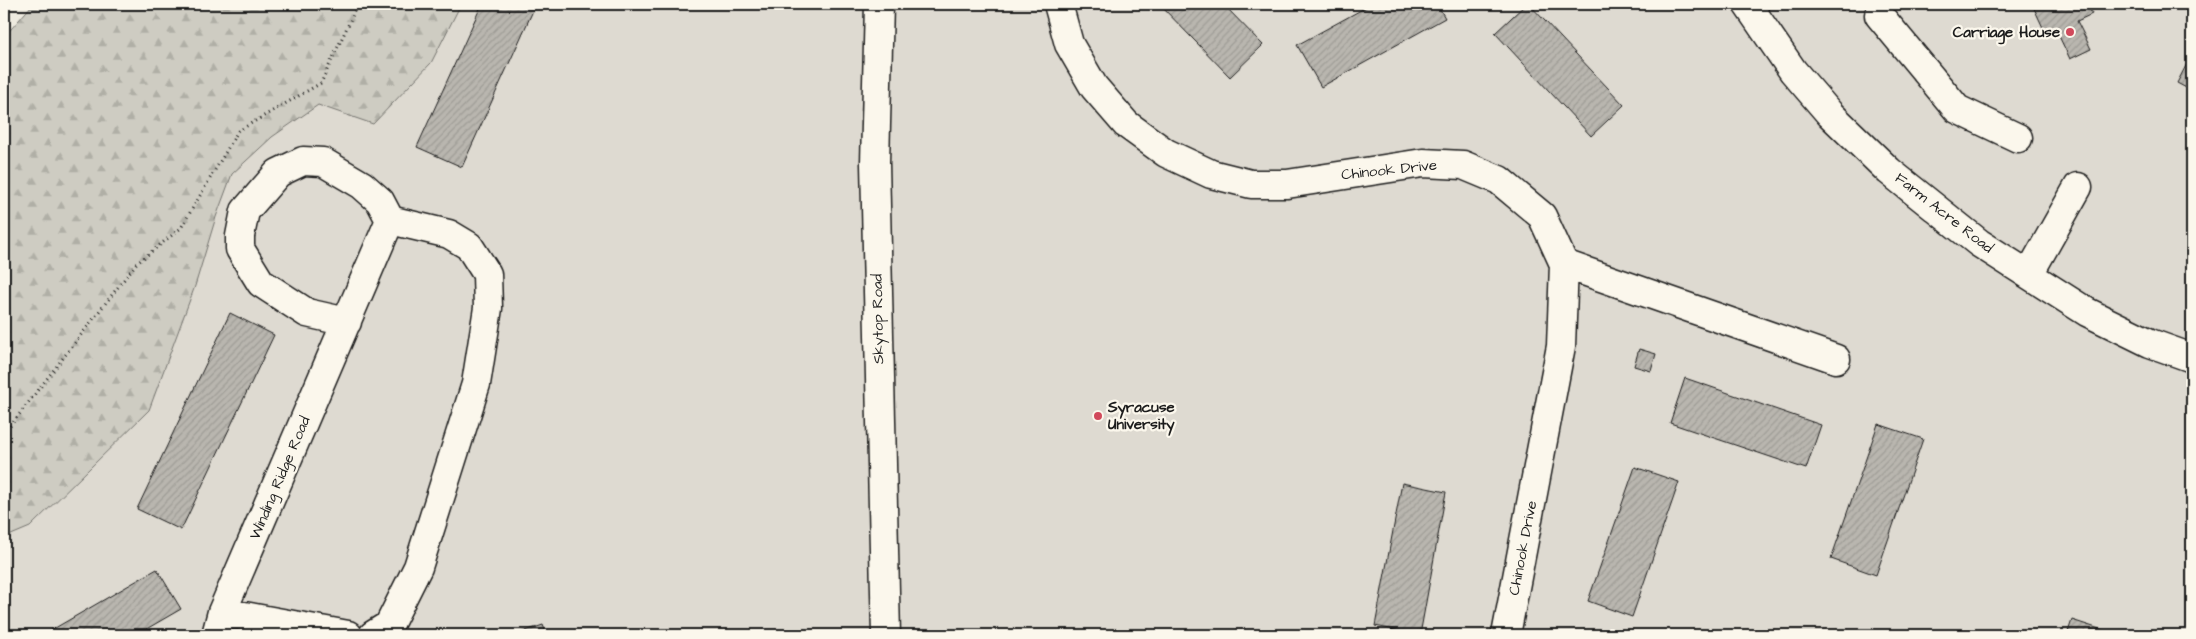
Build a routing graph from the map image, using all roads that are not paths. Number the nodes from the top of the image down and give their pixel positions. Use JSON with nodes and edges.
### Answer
{"nodes":[{"id":1,"x":879,"y":4,"type":"edge"},
{"id":2,"x":1058,"y":4,"type":"edge"},
{"id":3,"x":1747,"y":4,"type":"edge"},
{"id":4,"x":1879,"y":15,"type":"dead end"},
{"id":5,"x":2018,"y":138,"type":"dead end"},
{"id":6,"x":2078,"y":187,"type":"dead end"},
{"id":7,"x":390,"y":220,"type":"junction"},
{"id":8,"x":1564,"y":264,"type":"junction"},
{"id":9,"x":2029,"y":274,"type":"junction"},
{"id":10,"x":347,"y":322,"type":"junction"},
{"id":11,"x":2192,"y":358,"type":"edge"},
{"id":12,"x":1836,"y":359,"type":"dead end"},
{"id":13,"x":219,"y":624,"type":"edge"},
{"id":14,"x":348,"y":635,"type":"edge"},
{"id":15,"x":373,"y":635,"type":"edge"},
{"id":16,"x":886,"y":635,"type":"edge"},
{"id":17,"x":1506,"y":635,"type":"edge"}],
"edges":[{"from":1,"to":16,"type":"street","name":"Skytop Road"},
{"from":2,"to":8,"type":"street","name":"Chinook Drive"},
{"from":3,"to":9,"type":"street","name":"Farm Acre Road"},
{"from":4,"to":5,"type":"street"},
{"from":6,"to":9,"type":"street"},
{"from":7,"to":10,"type":"street","name":"Winding Ridge Road"},
{"from":7,"to":10,"type":"street"},
{"from":7,"to":15,"type":"street"},
{"from":8,"to":12,"type":"street"},
{"from":8,"to":17,"type":"street","name":"Chinook Drive"},
{"from":9,"to":11,"type":"street","name":"Farm Acre Road"},
{"from":10,"to":13,"type":"street","name":"Winding Ridge Road"},
{"from":13,"to":14,"type":"street"}]}
